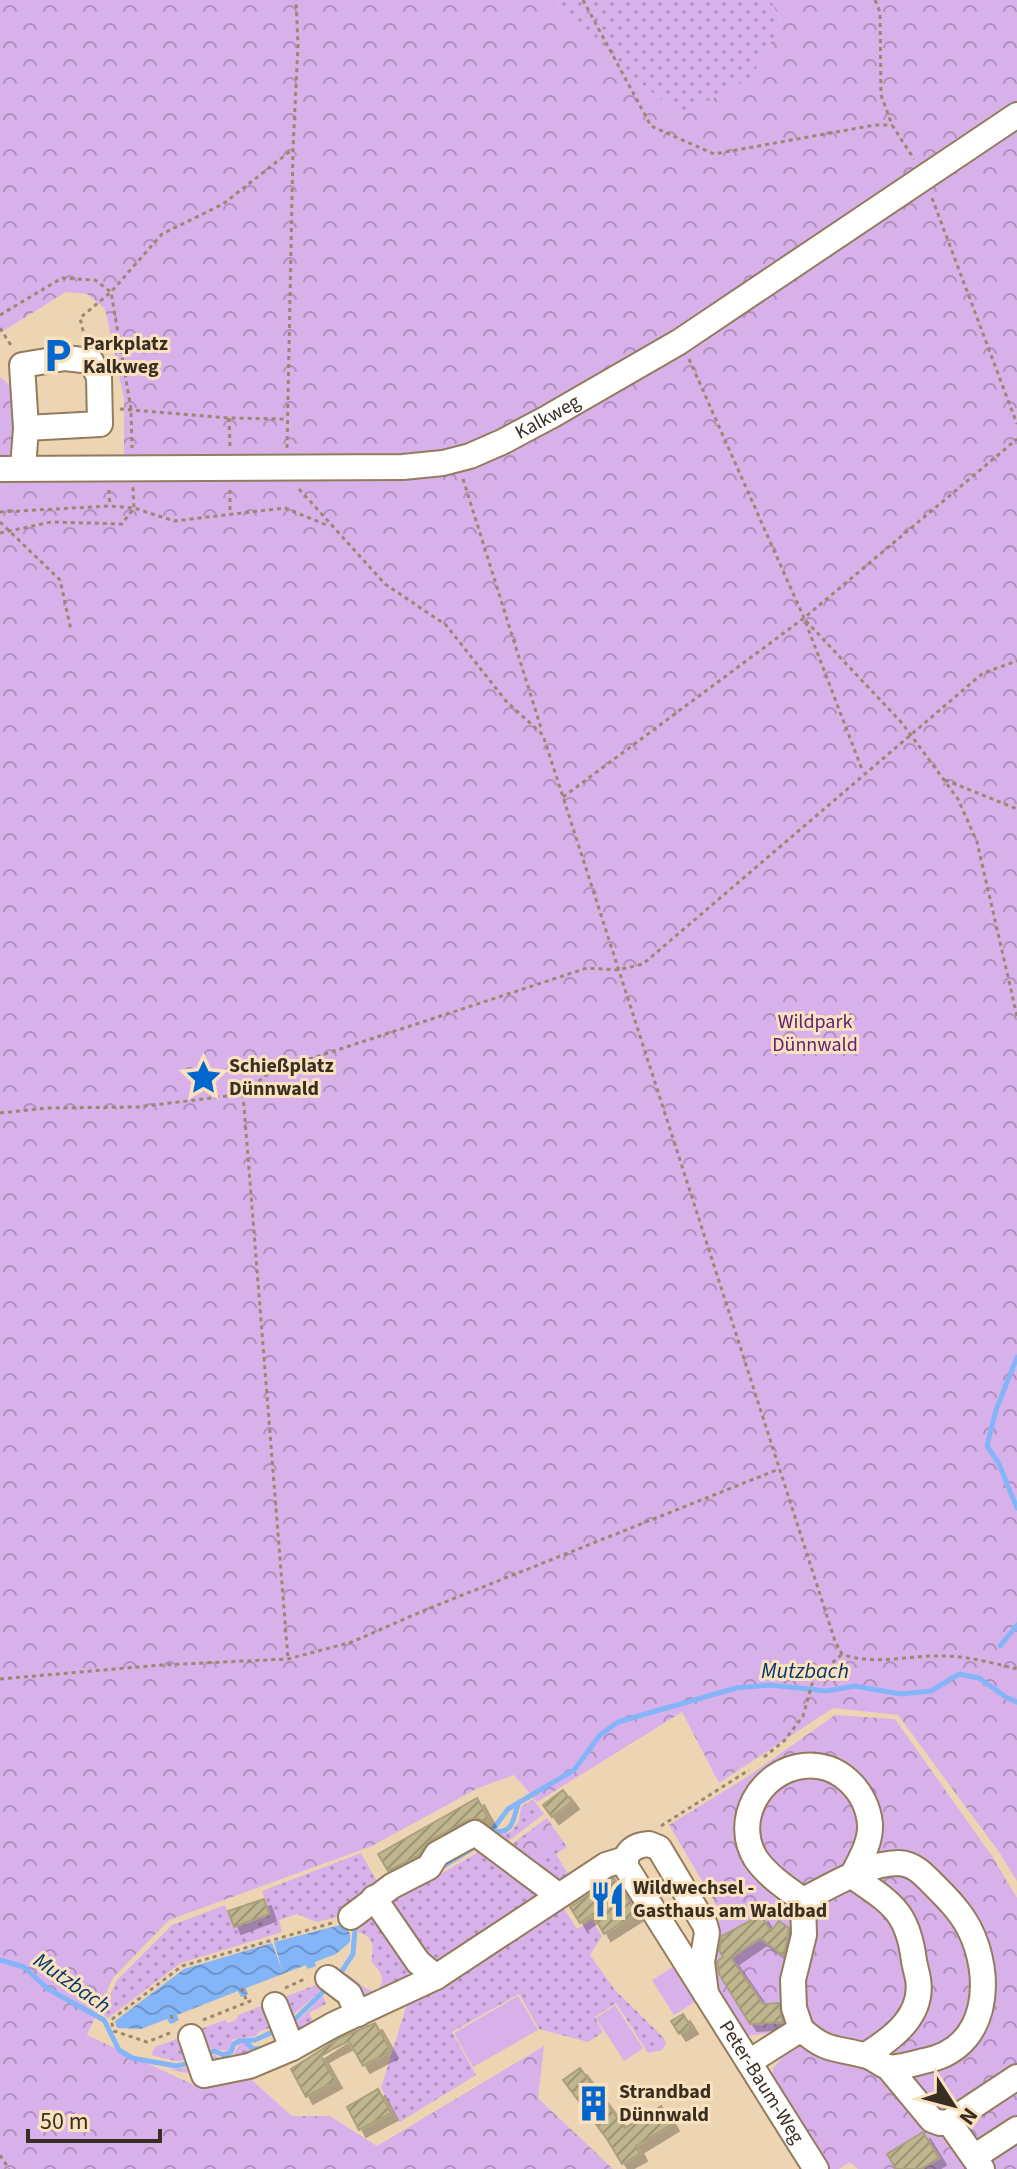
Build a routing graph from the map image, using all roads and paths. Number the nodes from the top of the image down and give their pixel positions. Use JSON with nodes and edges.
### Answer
{"nodes":[{"id":1,"x":296,"y":0,"type":"edge"},
{"id":2,"x":583,"y":0,"type":"edge"},
{"id":3,"x":875,"y":0,"type":"edge"},
{"id":4,"x":1017,"y":115,"type":"edge"},
{"id":5,"x":892,"y":125,"type":"junction"},
{"id":6,"x":293,"y":149,"type":"junction"},
{"id":7,"x":923,"y":178,"type":"junction"},
{"id":8,"x":111,"y":292,"type":"junction"},
{"id":9,"x":0,"y":315,"type":"edge"},
{"id":10,"x":679,"y":342,"type":"junction"},
{"id":11,"x":91,"y":361,"type":"junction"},
{"id":12,"x":100,"y":409,"type":"junction"},
{"id":13,"x":131,"y":409,"type":"junction"},
{"id":14,"x":286,"y":419,"type":"junction"},
{"id":15,"x":1017,"y":424,"type":"edge"},
{"id":16,"x":26,"y":428,"type":"junction"},
{"id":17,"x":1017,"y":439,"type":"edge"},
{"id":18,"x":132,"y":450,"type":"dead end"},
{"id":19,"x":457,"y":460,"type":"junction"},
{"id":20,"x":290,"y":467,"type":"junction"},
{"id":21,"x":12,"y":469,"type":"edge"},
{"id":22,"x":109,"y":488,"type":"dead end"},
{"id":23,"x":110,"y":506,"type":"junction"},
{"id":24,"x":134,"y":508,"type":"junction"},
{"id":25,"x":0,"y":512,"type":"edge"},
{"id":26,"x":0,"y":522,"type":"edge"},
{"id":27,"x":333,"y":528,"type":"junction"},
{"id":28,"x":8,"y":529,"type":"junction"},
{"id":29,"x":0,"y":533,"type":"edge"},
{"id":30,"x":804,"y":618,"type":"junction"},
{"id":31,"x":71,"y":630,"type":"dead end"},
{"id":32,"x":1017,"y":661,"type":"edge"},
{"id":33,"x":909,"y":734,"type":"junction"},
{"id":34,"x":543,"y":735,"type":"junction"},
{"id":35,"x":863,"y":774,"type":"junction"},
{"id":36,"x":945,"y":780,"type":"junction"},
{"id":37,"x":563,"y":797,"type":"junction"},
{"id":38,"x":1017,"y":809,"type":"edge"},
{"id":39,"x":618,"y":970,"type":"junction"},
{"id":40,"x":1017,"y":1016,"type":"edge"},
{"id":41,"x":243,"y":1094,"type":"junction"},
{"id":42,"x":0,"y":1113,"type":"edge"},
{"id":43,"x":779,"y":1469,"type":"junction"},
{"id":44,"x":842,"y":1654,"type":"junction"},
{"id":45,"x":288,"y":1659,"type":"junction"},
{"id":46,"x":1017,"y":1669,"type":"edge"},
{"id":47,"x":0,"y":1679,"type":"edge"},
{"id":48,"x":764,"y":1757,"type":"dead end"},
{"id":49,"x":754,"y":1765,"type":"dead end"},
{"id":50,"x":649,"y":1844,"type":"junction"},
{"id":51,"x":625,"y":1859,"type":"junction"},
{"id":52,"x":852,"y":1876,"type":"junction"},
{"id":53,"x":558,"y":1895,"type":"junction"},
{"id":54,"x":803,"y":1900,"type":"junction"},
{"id":55,"x":377,"y":1904,"type":"junction"},
{"id":56,"x":351,"y":1917,"type":"joint"},
{"id":57,"x":436,"y":1977,"type":"junction"},
{"id":58,"x":328,"y":1980,"type":"joint"},
{"id":59,"x":242,"y":1988,"type":"dead end"},
{"id":60,"x":706,"y":1994,"type":"junction"},
{"id":61,"x":247,"y":2002,"type":"junction"},
{"id":62,"x":358,"y":2014,"type":"junction"},
{"id":63,"x":171,"y":2015,"type":"dead end"},
{"id":64,"x":280,"y":2015,"type":"junction"},
{"id":65,"x":801,"y":2029,"type":"junction"},
{"id":66,"x":190,"y":2038,"type":"junction"},
{"id":67,"x":866,"y":2055,"type":"junction"},
{"id":68,"x":749,"y":2062,"type":"junction"},
{"id":69,"x":888,"y":2067,"type":"junction"},
{"id":70,"x":1017,"y":2077,"type":"edge"},
{"id":71,"x":949,"y":2122,"type":"junction"},
{"id":72,"x":1017,"y":2129,"type":"edge"},
{"id":73,"x":0,"y":2155,"type":"edge"},
{"id":74,"x":978,"y":2163,"type":"edge"},
{"id":75,"x":9,"y":2169,"type":"edge"},
{"id":76,"x":816,"y":2169,"type":"edge"}],
"edges":[{"from":1,"to":6,"type":"path"},
{"from":2,"to":5,"type":"path"},
{"from":3,"to":5,"type":"path"},
{"from":4,"to":7,"type":"street","name":"Kalkweg"},
{"from":5,"to":7,"type":"path"},
{"from":6,"to":8,"type":"path"},
{"from":6,"to":14,"type":"path"},
{"from":7,"to":10,"type":"street","name":"Kalkweg"},
{"from":7,"to":15,"type":"path"},
{"from":8,"to":9,"type":"path"},
{"from":8,"to":11,"type":"path"},
{"from":8,"to":13,"type":"path"},
{"from":10,"to":19,"type":"street","name":"Kalkweg"},
{"from":10,"to":30,"type":"path"},
{"from":11,"to":12,"type":"street"},
{"from":11,"to":16,"type":"street"},
{"from":12,"to":13,"type":"path"},
{"from":12,"to":16,"type":"street"},
{"from":13,"to":14,"type":"path"},
{"from":13,"to":18,"type":"path"},
{"from":14,"to":20,"type":"path"},
{"from":16,"to":21,"type":"street"},
{"from":17,"to":30,"type":"path"},
{"from":19,"to":20,"type":"street","name":"Kalkweg"},
{"from":19,"to":34,"type":"path"},
{"from":20,"to":21,"type":"street","name":"Kalkweg"},
{"from":20,"to":27,"type":"path"},
{"from":22,"to":23,"type":"path"},
{"from":23,"to":24,"type":"path"},
{"from":23,"to":25,"type":"path"},
{"from":24,"to":27,"type":"path"},
{"from":24,"to":28,"type":"path"},
{"from":26,"to":28,"type":"path"},
{"from":27,"to":34,"type":"path"},
{"from":28,"to":29,"type":"path"},
{"from":28,"to":31,"type":"path"},
{"from":30,"to":33,"type":"path"},
{"from":30,"to":35,"type":"path"},
{"from":30,"to":37,"type":"path"},
{"from":32,"to":33,"type":"path"},
{"from":33,"to":35,"type":"path"},
{"from":33,"to":36,"type":"path"},
{"from":34,"to":37,"type":"path"},
{"from":35,"to":39,"type":"path"},
{"from":36,"to":38,"type":"path"},
{"from":36,"to":40,"type":"path"},
{"from":37,"to":39,"type":"path"},
{"from":39,"to":41,"type":"path"},
{"from":39,"to":43,"type":"path"},
{"from":41,"to":42,"type":"path"},
{"from":41,"to":45,"type":"path"},
{"from":43,"to":44,"type":"path"},
{"from":43,"to":45,"type":"path"},
{"from":44,"to":46,"type":"path"},
{"from":44,"to":48,"type":"path"},
{"from":45,"to":47,"type":"path"},
{"from":49,"to":50,"type":"path"},
{"from":50,"to":51,"type":"street"},
{"from":50,"to":60,"type":"street","name":"Peter-Baum-Weg"},
{"from":51,"to":53,"type":"street"},
{"from":51,"to":60,"type":"street","name":"Peter-Baum-Weg"},
{"from":52,"to":54,"type":"street"},
{"from":52,"to":54,"type":"street"},
{"from":52,"to":67,"type":"street"},
{"from":52,"to":69,"type":"street"},
{"from":53,"to":55,"type":"street"},
{"from":53,"to":57,"type":"street"},
{"from":54,"to":65,"type":"street"},
{"from":55,"to":56,"type":"street"},
{"from":55,"to":57,"type":"street"},
{"from":56,"to":66,"type":"path"},
{"from":57,"to":62,"type":"street"},
{"from":58,"to":62,"type":"street"},
{"from":58,"to":64,"type":"path"},
{"from":59,"to":61,"type":"path"},
{"from":60,"to":68,"type":"street","name":"Peter-Baum-Weg"},
{"from":61,"to":64,"type":"path"},
{"from":61,"to":66,"type":"path"},
{"from":62,"to":64,"type":"street"},
{"from":63,"to":66,"type":"path"},
{"from":64,"to":66,"type":"street"},
{"from":65,"to":67,"type":"street"},
{"from":65,"to":68,"type":"street"},
{"from":67,"to":69,"type":"street"},
{"from":68,"to":76,"type":"street","name":"Peter-Baum-Weg"},
{"from":69,"to":71,"type":"street"},
{"from":70,"to":71,"type":"street"},
{"from":71,"to":74,"type":"street"},
{"from":72,"to":74,"type":"street"},
{"from":73,"to":75,"type":"path"}]}
